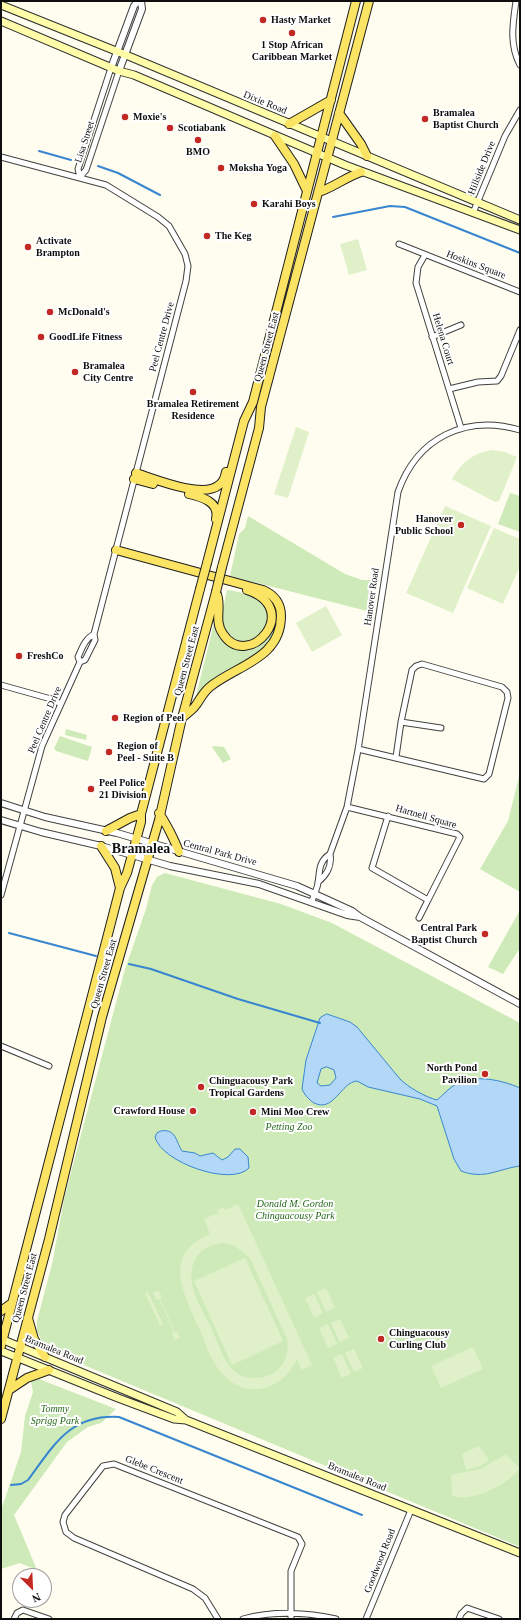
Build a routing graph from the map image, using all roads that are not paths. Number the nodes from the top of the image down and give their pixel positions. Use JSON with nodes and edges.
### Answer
{"nodes":[{"id":1,"x":140,"y":1,"type":"edge"},
{"id":2,"x":356,"y":1,"type":"edge"},
{"id":3,"x":369,"y":1,"type":"edge"},
{"id":4,"x":516,"y":1,"type":"edge"},
{"id":5,"x":1,"y":5,"type":"edge"},
{"id":6,"x":1,"y":21,"type":"edge"},
{"id":7,"x":117,"y":52,"type":"junction"},
{"id":8,"x":126,"y":55,"type":"junction"},
{"id":9,"x":520,"y":65,"type":"edge"},
{"id":10,"x":111,"y":68,"type":"junction"},
{"id":11,"x":119,"y":71,"type":"junction"},
{"id":12,"x":331,"y":100,"type":"junction"},
{"id":13,"x":520,"y":110,"type":"edge"},
{"id":14,"x":339,"y":113,"type":"junction"},
{"id":15,"x":289,"y":124,"type":"junction"},
{"id":16,"x":275,"y":136,"type":"junction"},
{"id":17,"x":321,"y":137,"type":"junction"},
{"id":18,"x":332,"y":142,"type":"junction"},
{"id":19,"x":317,"y":154,"type":"junction"},
{"id":20,"x":367,"y":156,"type":"junction"},
{"id":21,"x":1,"y":157,"type":"edge"},
{"id":22,"x":328,"y":158,"type":"junction"},
{"id":23,"x":361,"y":172,"type":"junction"},
{"id":24,"x":80,"y":177,"type":"junction"},
{"id":25,"x":307,"y":191,"type":"junction"},
{"id":26,"x":319,"y":192,"type":"junction"},
{"id":27,"x":477,"y":202,"type":"junction"},
{"id":28,"x":473,"y":213,"type":"junction"},
{"id":29,"x":520,"y":220,"type":"edge"},
{"id":30,"x":520,"y":230,"type":"edge"},
{"id":31,"x":399,"y":244,"type":"dead end"},
{"id":32,"x":426,"y":255,"type":"junction"},
{"id":33,"x":520,"y":292,"type":"edge"},
{"id":34,"x":461,"y":325,"type":"dead end"},
{"id":35,"x":520,"y":330,"type":"edge"},
{"id":36,"x":432,"y":337,"type":"junction"},
{"id":37,"x":448,"y":388,"type":"junction"},
{"id":38,"x":244,"y":421,"type":"junction"},
{"id":39,"x":461,"y":428,"type":"junction"},
{"id":40,"x":520,"y":430,"type":"edge"},
{"id":41,"x":135,"y":476,"type":"junction"},
{"id":42,"x":211,"y":548,"type":"junction"},
{"id":43,"x":115,"y":553,"type":"junction"},
{"id":44,"x":216,"y":592,"type":"junction"},
{"id":45,"x":1,"y":685,"type":"edge"},
{"id":46,"x":61,"y":704,"type":"junction"},
{"id":47,"x":182,"y":718,"type":"junction"},
{"id":48,"x":401,"y":722,"type":"junction"},
{"id":49,"x":441,"y":728,"type":"dead end"},
{"id":50,"x":358,"y":749,"type":"junction"},
{"id":51,"x":396,"y":757,"type":"junction"},
{"id":52,"x":1,"y":803,"type":"edge"},
{"id":53,"x":347,"y":806,"type":"junction"},
{"id":54,"x":24,"y":810,"type":"junction"},
{"id":55,"x":159,"y":813,"type":"junction"},
{"id":56,"x":141,"y":814,"type":"junction"},
{"id":57,"x":388,"y":816,"type":"junction"},
{"id":58,"x":1,"y":820,"type":"edge"},
{"id":59,"x":20,"y":826,"type":"junction"},
{"id":60,"x":106,"y":831,"type":"junction"},
{"id":61,"x":136,"y":839,"type":"junction"},
{"id":62,"x":152,"y":844,"type":"junction"},
{"id":63,"x":101,"y":846,"type":"junction"},
{"id":64,"x":178,"y":852,"type":"junction"},
{"id":65,"x":132,"y":855,"type":"junction"},
{"id":66,"x":148,"y":860,"type":"junction"},
{"id":67,"x":120,"y":888,"type":"junction"},
{"id":68,"x":314,"y":893,"type":"junction"},
{"id":69,"x":1,"y":896,"type":"edge"},
{"id":70,"x":428,"y":900,"type":"junction"},
{"id":71,"x":312,"y":901,"type":"junction"},
{"id":72,"x":360,"y":918,"type":"junction"},
{"id":73,"x":419,"y":918,"type":"dead end"},
{"id":74,"x":520,"y":1004,"type":"edge"},
{"id":75,"x":1,"y":1046,"type":"edge"},
{"id":76,"x":49,"y":1066,"type":"dead end"},
{"id":77,"x":12,"y":1303,"type":"junction"},
{"id":78,"x":1,"y":1311,"type":"edge"},
{"id":79,"x":28,"y":1317,"type":"junction"},
{"id":80,"x":2,"y":1342,"type":"edge"},
{"id":81,"x":20,"y":1347,"type":"junction"},
{"id":82,"x":1,"y":1351,"type":"edge"},
{"id":83,"x":45,"y":1357,"type":"junction"},
{"id":84,"x":17,"y":1358,"type":"junction"},
{"id":85,"x":49,"y":1370,"type":"junction"},
{"id":86,"x":9,"y":1390,"type":"junction"},
{"id":87,"x":1,"y":1419,"type":"edge"},
{"id":88,"x":186,"y":1420,"type":"junction"},
{"id":89,"x":411,"y":1510,"type":"junction"},
{"id":90,"x":520,"y":1553,"type":"edge"},
{"id":91,"x":292,"y":1616,"type":"edge"},
{"id":92,"x":14,"y":1619,"type":"edge"},
{"id":93,"x":49,"y":1619,"type":"edge"},
{"id":94,"x":218,"y":1619,"type":"edge"},
{"id":95,"x":243,"y":1619,"type":"edge"},
{"id":96,"x":336,"y":1619,"type":"edge"},
{"id":97,"x":366,"y":1619,"type":"edge"},
{"id":98,"x":459,"y":1619,"type":"edge"},
{"id":99,"x":499,"y":1619,"type":"edge"}],
"edges":[{"from":1,"to":7,"type":"street","name":"Lisa Street"},
{"from":1,"to":8,"type":"street","name":"Lisa Street"},
{"from":2,"to":12,"type":"main road","name":"Queen Street East"},
{"from":3,"to":14,"type":"main road","name":"Queen Street East"},
{"from":4,"to":9,"type":"street"},
{"from":5,"to":7,"type":"main road","name":"Dixie Road"},
{"from":6,"to":10,"type":"main road"},
{"from":7,"to":8,"type":"main road","name":"Dixie Road"},
{"from":7,"to":10,"type":"street","name":"Lisa Street"},
{"from":8,"to":11,"type":"street","name":"Lisa Street"},
{"from":8,"to":15,"type":"main road","name":"Dixie Road"},
{"from":10,"to":11,"type":"main road"},
{"from":10,"to":24,"type":"street","name":"Lisa Street"},
{"from":11,"to":16,"type":"main road"},
{"from":11,"to":24,"type":"street","name":"Lisa Street"},
{"from":12,"to":15,"type":"main road"},
{"from":12,"to":17,"type":"main road","name":"Queen Street East"},
{"from":13,"to":27,"type":"street","name":"Hillside Drive"},
{"from":14,"to":18,"type":"main road","name":"Queen Street East"},
{"from":14,"to":20,"type":"main road"},
{"from":15,"to":17,"type":"main road","name":"Dixie Road"},
{"from":16,"to":19,"type":"main road"},
{"from":16,"to":25,"type":"main road"},
{"from":17,"to":18,"type":"main road","name":"Dixie Road"},
{"from":17,"to":19,"type":"main road","name":"Queen Street East"},
{"from":18,"to":20,"type":"main road","name":"Dixie Road"},
{"from":18,"to":22,"type":"main road","name":"Queen Street East"},
{"from":19,"to":22,"type":"main road"},
{"from":19,"to":25,"type":"main road","name":"Queen Street East"},
{"from":20,"to":27,"type":"main road","name":"Dixie Road"},
{"from":21,"to":24,"type":"street","name":"Peel Centre Drive"},
{"from":22,"to":23,"type":"main road"},
{"from":22,"to":26,"type":"main road","name":"Queen Street East"},
{"from":23,"to":26,"type":"main road"},
{"from":23,"to":28,"type":"main road"},
{"from":24,"to":41,"type":"street","name":"Peel Centre Drive"},
{"from":25,"to":38,"type":"main road","name":"Queen Street East"},
{"from":26,"to":44,"type":"main road","name":"Queen Street East","bridge":true},
{"from":27,"to":28,"type":"street","name":"Hillside Drive"},
{"from":27,"to":29,"type":"main road","name":"Dixie Road"},
{"from":28,"to":30,"type":"main road"},
{"from":31,"to":32,"type":"street"},
{"from":32,"to":33,"type":"street","name":"Hoskins Square"},
{"from":32,"to":36,"type":"street","name":"Helena Court"},
{"from":34,"to":36,"type":"street"},
{"from":35,"to":37,"type":"street"},
{"from":36,"to":37,"type":"street","name":"Helena Court"},
{"from":37,"to":39,"type":"street","name":"Helena Court"},
{"from":38,"to":41,"type":"main road"},
{"from":38,"to":42,"type":"main road","name":"Queen Street East"},
{"from":39,"to":40,"type":"street","name":"Hanover Road"},
{"from":39,"to":50,"type":"street","name":"Hanover Road"},
{"from":41,"to":42,"type":"main road"},
{"from":41,"to":43,"type":"street","name":"Peel Centre Drive"},
{"from":42,"to":56,"type":"main road","name":"Queen Street East","bridge":true},
{"from":43,"to":44,"type":"main road"},
{"from":43,"to":46,"type":"street","name":"Peel Centre Drive"},
{"from":43,"to":47,"type":"main road"},
{"from":44,"to":47,"type":"main road","name":"Queen Street East"},
{"from":45,"to":46,"type":"street"},
{"from":46,"to":54,"type":"street","name":"Peel Centre Drive"},
{"from":47,"to":55,"type":"main road","name":"Queen Street East"},
{"from":48,"to":49,"type":"street"},
{"from":48,"to":51,"type":"street"},
{"from":48,"to":51,"type":"street"},
{"from":50,"to":51,"type":"street"},
{"from":50,"to":53,"type":"street","name":"Hanover Road"},
{"from":52,"to":54,"type":"street","name":"Central Park Drive"},
{"from":53,"to":57,"type":"street","name":"Hartnell Square"},
{"from":53,"to":68,"type":"street","name":"Hanover Road"},
{"from":54,"to":59,"type":"street","name":"Peel Centre Drive"},
{"from":54,"to":60,"type":"street","name":"Central Park Drive"},
{"from":55,"to":62,"type":"main road","name":"Queen Street East"},
{"from":55,"to":64,"type":"main road"},
{"from":56,"to":60,"type":"main road"},
{"from":56,"to":61,"type":"main road","name":"Queen Street East"},
{"from":57,"to":70,"type":"street","name":"Hartnell Square"},
{"from":57,"to":70,"type":"street","name":"Hartnell Square"},
{"from":58,"to":59,"type":"street","name":"Central Park Drive"},
{"from":59,"to":63,"type":"street","name":"Central Park Drive"},
{"from":59,"to":69,"type":"street","name":"Peel Centre Drive"},
{"from":60,"to":61,"type":"street","name":"Central Park Drive"},
{"from":61,"to":62,"type":"street","name":"Central Park Drive"},
{"from":61,"to":65,"type":"main road","name":"Queen Street East"},
{"from":62,"to":64,"type":"street","name":"Central Park Drive"},
{"from":62,"to":66,"type":"main road","name":"Queen Street East"},
{"from":63,"to":65,"type":"street","name":"Central Park Drive"},
{"from":63,"to":67,"type":"main road"},
{"from":64,"to":68,"type":"street","name":"Central Park Drive"},
{"from":65,"to":66,"type":"street","name":"Central Park Drive"},
{"from":65,"to":67,"type":"main road","name":"Queen Street East"},
{"from":66,"to":71,"type":"street","name":"Central Park Drive"},
{"from":66,"to":79,"type":"main road","name":"Queen Street East"},
{"from":67,"to":77,"type":"main road","name":"Queen Street East"},
{"from":68,"to":71,"type":"street","name":"Hanover Road"},
{"from":68,"to":72,"type":"street","name":"Central Park Drive"},
{"from":70,"to":73,"type":"street","name":"Hartnell Square"},
{"from":71,"to":72,"type":"street","name":"Central Park Drive"},
{"from":72,"to":74,"type":"street","name":"Central Park Drive"},
{"from":75,"to":76,"type":"street"},
{"from":77,"to":78,"type":"main road"},
{"from":77,"to":80,"type":"main road","name":"Queen Street East"},
{"from":79,"to":81,"type":"main road","name":"Queen Street East"},
{"from":79,"to":83,"type":"main road"},
{"from":80,"to":81,"type":"main road","name":"Bramalea Road"},
{"from":81,"to":83,"type":"main road","name":"Bramalea Road"},
{"from":81,"to":84,"type":"main road","name":"Queen Street East"},
{"from":82,"to":84,"type":"main road","name":"Bramalea Road"},
{"from":83,"to":88,"type":"main road","name":"Bramalea Road"},
{"from":84,"to":85,"type":"main road","name":"Bramalea Road"},
{"from":84,"to":86,"type":"main road","name":"Queen Street East"},
{"from":85,"to":86,"type":"main road"},
{"from":85,"to":88,"type":"main road","name":"Bramalea Road"},
{"from":86,"to":87,"type":"main road","name":"Queen Street East"},
{"from":88,"to":89,"type":"main road","name":"Bramalea Road"},
{"from":89,"to":90,"type":"main road","name":"Bramalea Road"},
{"from":89,"to":97,"type":"street","name":"Goodwood Road"},
{"from":91,"to":94,"type":"street","name":"Glebe Crescent"},
{"from":91,"to":95,"type":"street"},
{"from":91,"to":96,"type":"street"},
{"from":92,"to":93,"type":"street"},
{"from":98,"to":99,"type":"street"}]}
